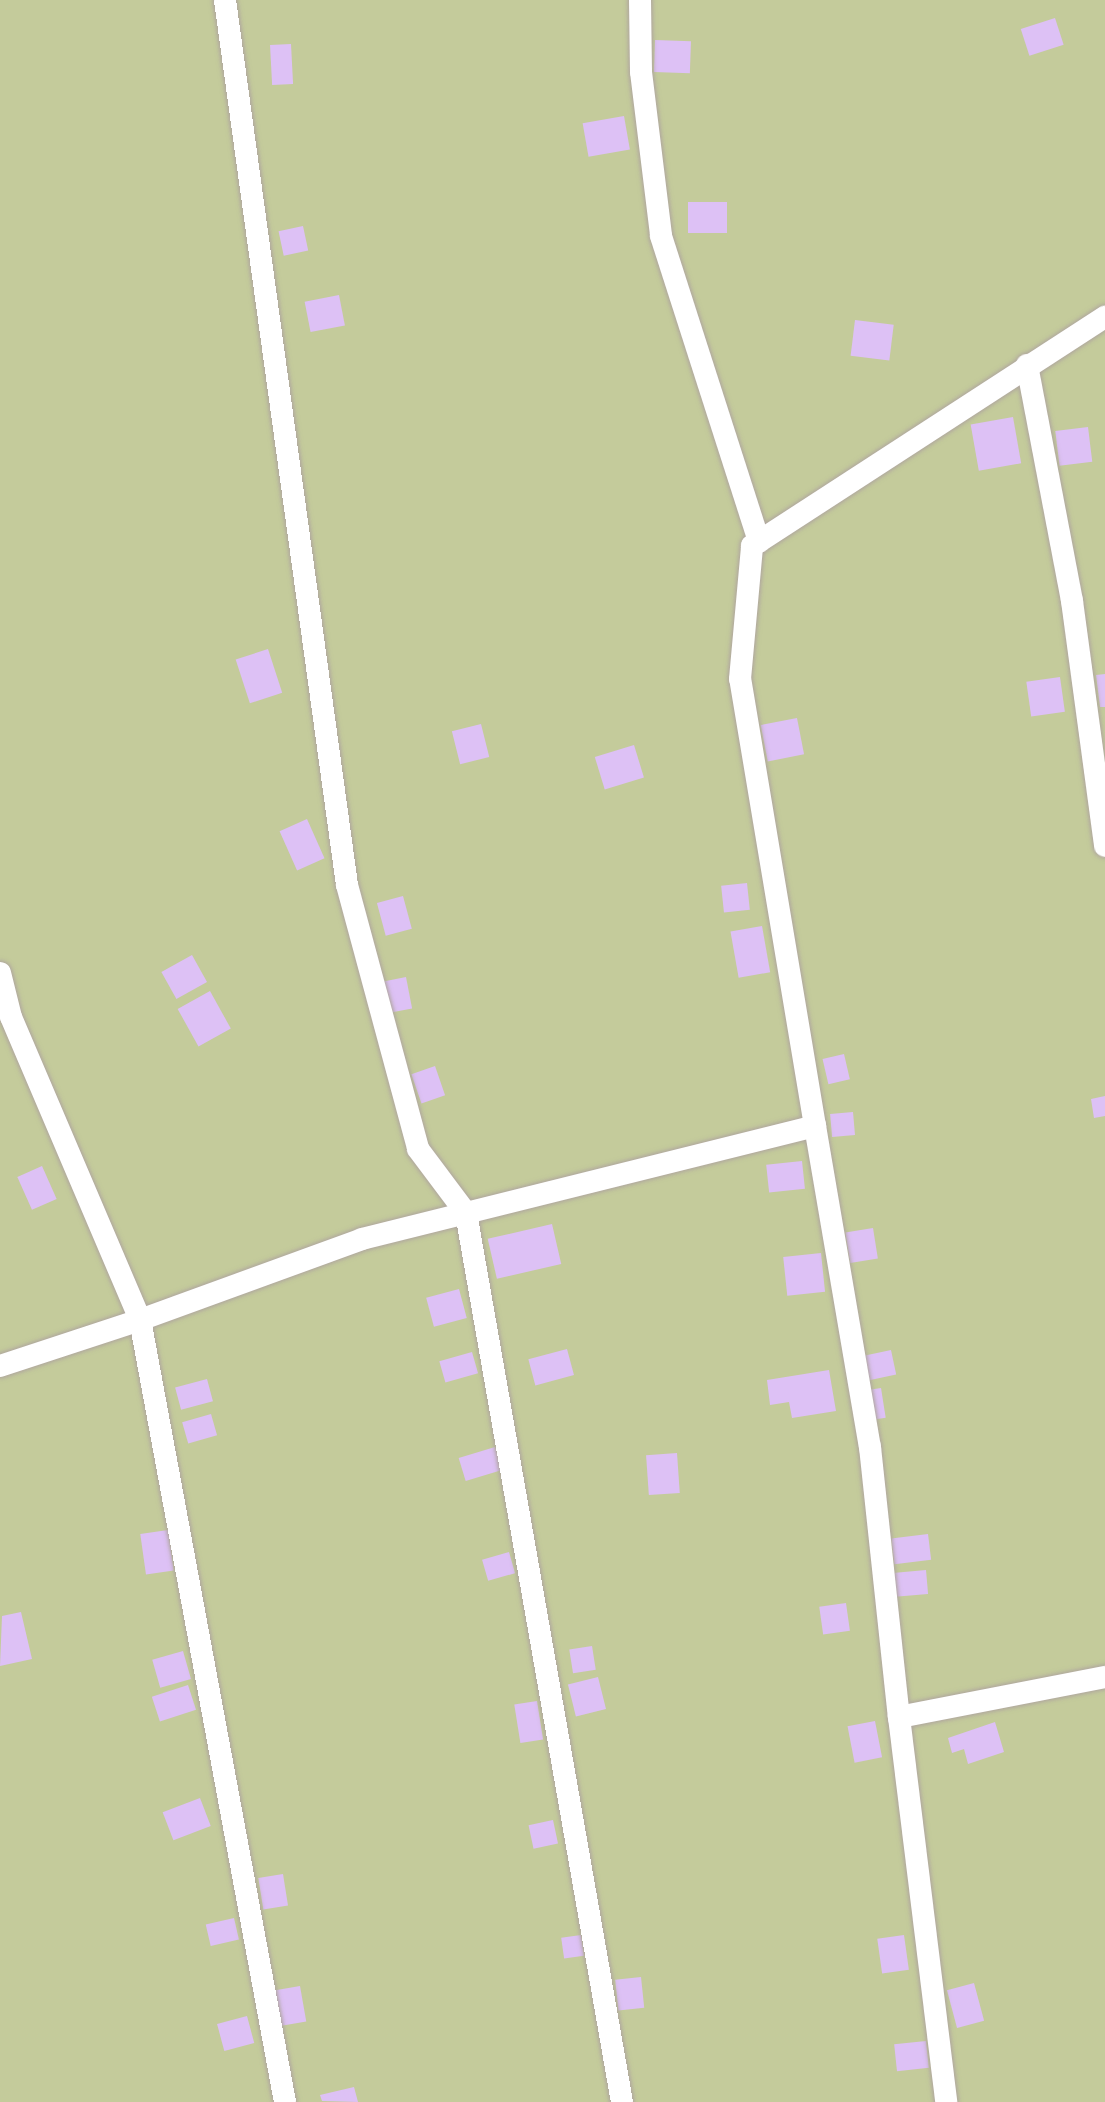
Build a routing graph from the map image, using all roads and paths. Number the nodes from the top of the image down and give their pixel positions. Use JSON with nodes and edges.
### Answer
{"nodes":[{"id":1,"x":225,"y":0,"type":"edge"},
{"id":2,"x":640,"y":0,"type":"edge"},
{"id":3,"x":1105,"y":317,"type":"edge"},
{"id":4,"x":1027,"y":365,"type":"junction"},
{"id":5,"x":759,"y":542,"type":"junction"},
{"id":6,"x":1105,"y":846,"type":"edge"},
{"id":7,"x":0,"y":973,"type":"edge"},
{"id":8,"x":815,"y":1126,"type":"junction"},
{"id":9,"x":466,"y":1213,"type":"junction"},
{"id":10,"x":140,"y":1320,"type":"junction"},
{"id":11,"x":0,"y":1366,"type":"edge"},
{"id":12,"x":1105,"y":1677,"type":"edge"},
{"id":13,"x":899,"y":1717,"type":"junction"},
{"id":14,"x":285,"y":2102,"type":"edge"},
{"id":15,"x":622,"y":2102,"type":"edge"},
{"id":16,"x":946,"y":2102,"type":"edge"}],
"edges":[{"from":1,"to":9,"type":"lane"},
{"from":2,"to":5,"type":"lane"},
{"from":3,"to":4,"type":"lane"},
{"from":4,"to":5,"type":"lane"},
{"from":4,"to":6,"type":"lane"},
{"from":5,"to":8,"type":"lane"},
{"from":7,"to":10,"type":"lane"},
{"from":8,"to":9,"type":"lane"},
{"from":8,"to":13,"type":"lane"},
{"from":9,"to":10,"type":"lane"},
{"from":9,"to":15,"type":"lane"},
{"from":10,"to":11,"type":"lane"},
{"from":10,"to":14,"type":"lane"},
{"from":12,"to":13,"type":"lane"},
{"from":13,"to":16,"type":"lane"}]}
